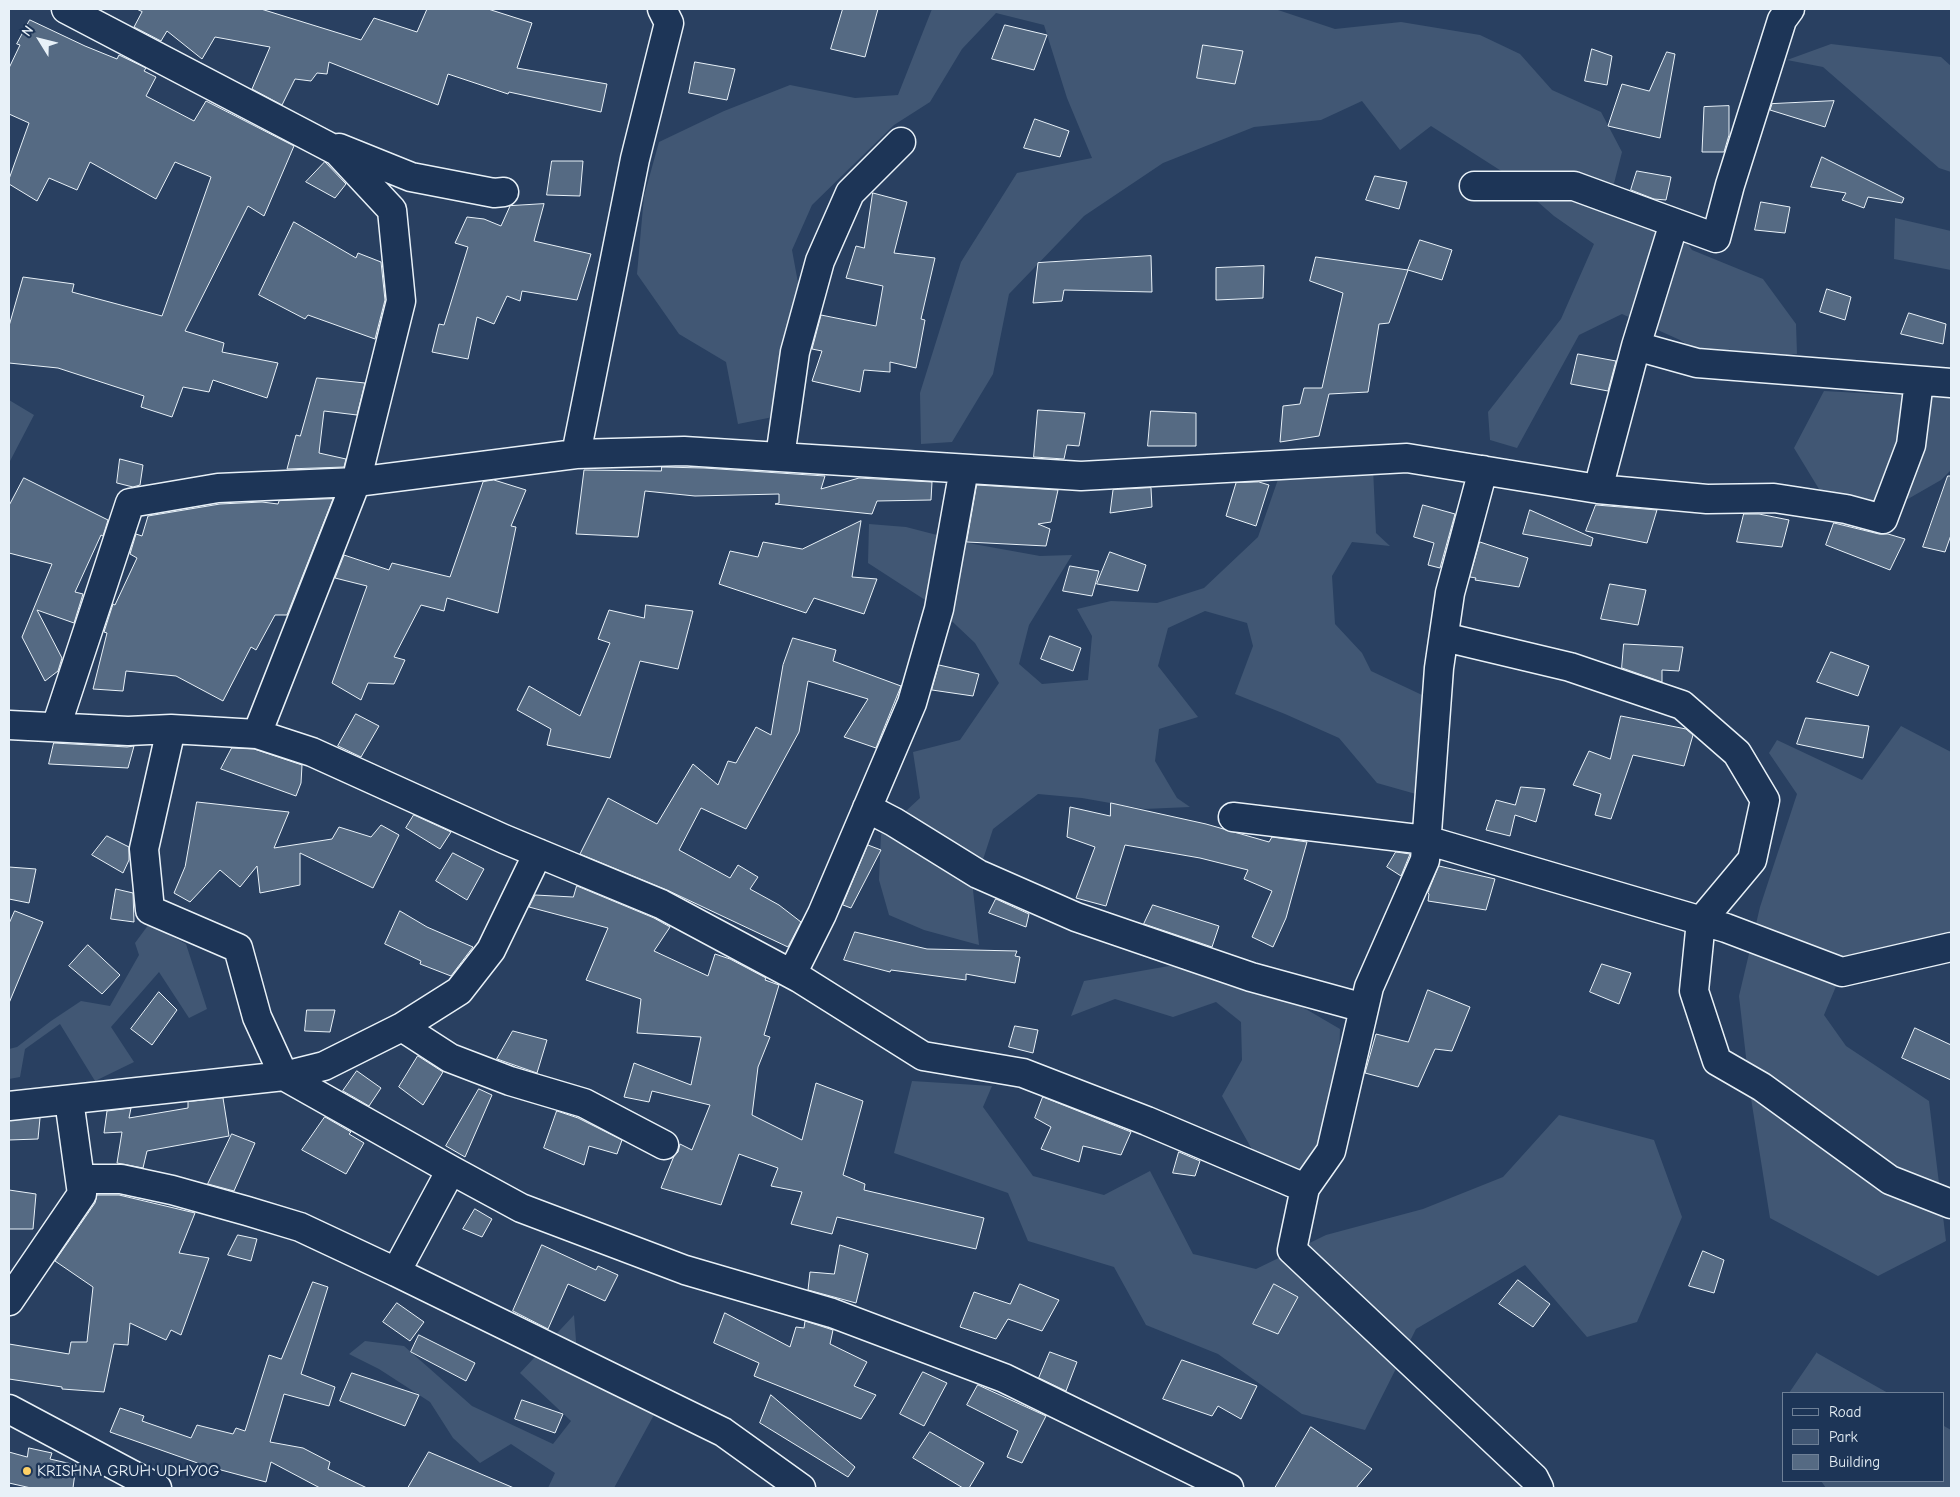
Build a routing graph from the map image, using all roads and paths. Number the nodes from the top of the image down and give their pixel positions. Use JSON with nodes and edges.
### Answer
{"nodes":[{"id":1,"x":66,"y":9,"type":"edge"},
{"id":2,"x":662,"y":9,"type":"edge"},
{"id":3,"x":1790,"y":9,"type":"edge"},
{"id":4,"x":289,"y":127,"type":"junction"},
{"id":5,"x":901,"y":142,"type":"dead end"},
{"id":6,"x":1474,"y":186,"type":"dead end"},
{"id":7,"x":504,"y":192,"type":"dead end"},
{"id":8,"x":1674,"y":223,"type":"junction"},
{"id":9,"x":1636,"y":346,"type":"junction"},
{"id":10,"x":1919,"y":381,"type":"junction"},
{"id":11,"x":1951,"y":383,"type":"edge"},
{"id":12,"x":576,"y":454,"type":"junction"},
{"id":13,"x":780,"y":457,"type":"junction"},
{"id":14,"x":964,"y":469,"type":"junction"},
{"id":15,"x":1483,"y":470,"type":"junction"},
{"id":16,"x":356,"y":482,"type":"junction"},
{"id":17,"x":1598,"y":489,"type":"junction"},
{"id":18,"x":1444,"y":637,"type":"junction"},
{"id":19,"x":9,"y":725,"type":"edge"},
{"id":20,"x":56,"y":727,"type":"junction"},
{"id":21,"x":171,"y":729,"type":"junction"},
{"id":22,"x":257,"y":734,"type":"junction"},
{"id":23,"x":867,"y":808,"type":"junction"},
{"id":24,"x":1233,"y":817,"type":"dead end"},
{"id":25,"x":1426,"y":840,"type":"junction"},
{"id":26,"x":538,"y":853,"type":"junction"},
{"id":27,"x":1701,"y":921,"type":"junction"},
{"id":28,"x":1951,"y":947,"type":"edge"},
{"id":29,"x":792,"y":974,"type":"junction"},
{"id":30,"x":1364,"y":1008,"type":"junction"},
{"id":31,"x":402,"y":1027,"type":"junction"},
{"id":32,"x":284,"y":1076,"type":"junction"},
{"id":33,"x":69,"y":1100,"type":"junction"},
{"id":34,"x":9,"y":1106,"type":"edge"},
{"id":35,"x":664,"y":1145,"type":"dead end"},
{"id":36,"x":451,"y":1170,"type":"junction"},
{"id":37,"x":80,"y":1179,"type":"junction"},
{"id":38,"x":1305,"y":1188,"type":"junction"},
{"id":39,"x":1951,"y":1204,"type":"edge"},
{"id":40,"x":396,"y":1272,"type":"junction"},
{"id":41,"x":9,"y":1300,"type":"edge"},
{"id":42,"x":9,"y":1410,"type":"edge"},
{"id":43,"x":157,"y":1488,"type":"edge"},
{"id":44,"x":801,"y":1488,"type":"edge"},
{"id":45,"x":1229,"y":1488,"type":"edge"},
{"id":46,"x":1539,"y":1488,"type":"edge"}],
"edges":[{"from":1,"to":4,"type":"street"},
{"from":2,"to":12,"type":"street"},
{"from":3,"to":8,"type":"street"},
{"from":4,"to":7,"type":"street"},
{"from":4,"to":16,"type":"street"},
{"from":5,"to":13,"type":"street"},
{"from":6,"to":8,"type":"street"},
{"from":8,"to":9,"type":"street"},
{"from":9,"to":10,"type":"street"},
{"from":9,"to":17,"type":"street"},
{"from":10,"to":11,"type":"street"},
{"from":10,"to":17,"type":"street"},
{"from":12,"to":13,"type":"street"},
{"from":12,"to":16,"type":"street"},
{"from":13,"to":14,"type":"street"},
{"from":14,"to":15,"type":"street"},
{"from":14,"to":23,"type":"street"},
{"from":15,"to":17,"type":"street"},
{"from":15,"to":18,"type":"street"},
{"from":16,"to":20,"type":"street"},
{"from":16,"to":22,"type":"street"},
{"from":18,"to":25,"type":"street"},
{"from":18,"to":27,"type":"street"},
{"from":19,"to":20,"type":"street"},
{"from":20,"to":21,"type":"street"},
{"from":21,"to":22,"type":"street"},
{"from":21,"to":32,"type":"street"},
{"from":22,"to":26,"type":"street"},
{"from":23,"to":29,"type":"street"},
{"from":23,"to":30,"type":"street"},
{"from":24,"to":25,"type":"street"},
{"from":25,"to":27,"type":"street"},
{"from":25,"to":30,"type":"street"},
{"from":26,"to":29,"type":"street"},
{"from":26,"to":31,"type":"street"},
{"from":27,"to":28,"type":"street"},
{"from":27,"to":39,"type":"street"},
{"from":29,"to":38,"type":"street"},
{"from":30,"to":38,"type":"street"},
{"from":31,"to":32,"type":"street"},
{"from":31,"to":35,"type":"street"},
{"from":32,"to":33,"type":"street"},
{"from":32,"to":36,"type":"street"},
{"from":33,"to":34,"type":"street"},
{"from":33,"to":37,"type":"street"},
{"from":36,"to":40,"type":"street"},
{"from":36,"to":45,"type":"street"},
{"from":37,"to":40,"type":"street"},
{"from":37,"to":41,"type":"street"},
{"from":38,"to":46,"type":"street"},
{"from":40,"to":44,"type":"street"},
{"from":42,"to":43,"type":"street"}]}
